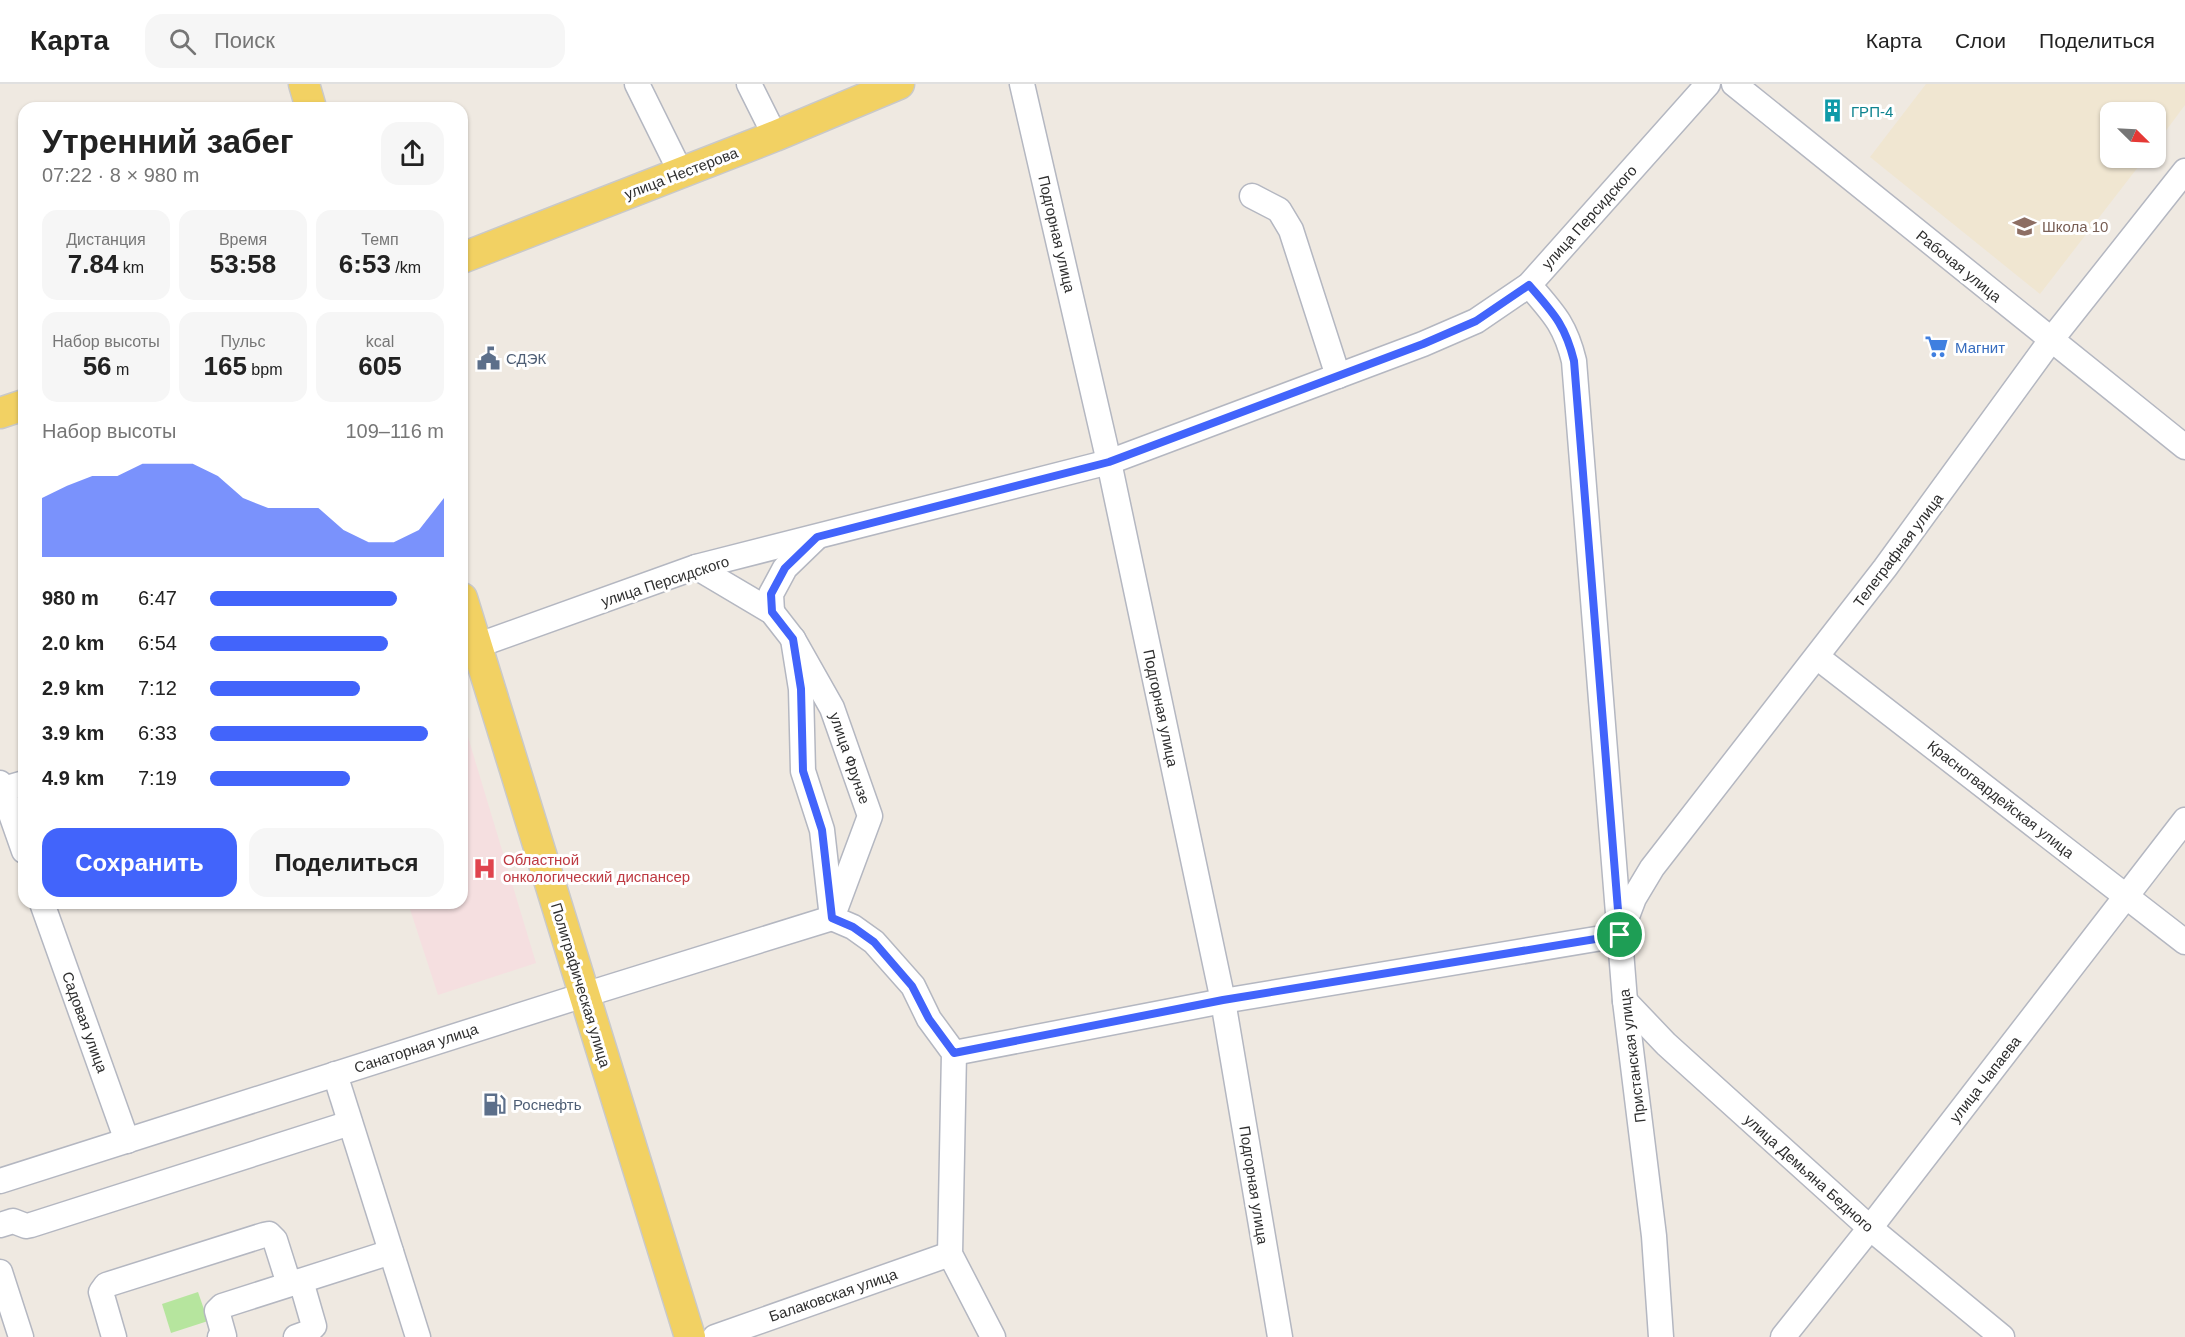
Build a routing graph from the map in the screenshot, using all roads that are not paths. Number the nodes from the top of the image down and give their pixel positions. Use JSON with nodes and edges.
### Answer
{"nodes":[{"id":1,"x":304,"y":84,"type":"edge"},
{"id":2,"x":637,"y":84,"type":"edge"},
{"id":3,"x":749,"y":84,"type":"edge"},
{"id":4,"x":899,"y":84,"type":"edge"},
{"id":5,"x":1022,"y":84,"type":"edge"},
{"id":6,"x":1708,"y":84,"type":"edge"},
{"id":7,"x":1734,"y":84,"type":"edge"},
{"id":8,"x":310,"y":102,"type":"edge"},
{"id":9,"x":775,"y":136,"type":"junction"},
{"id":10,"x":2185,"y":171,"type":"edge"},
{"id":11,"x":681,"y":173,"type":"junction"},
{"id":12,"x":1252,"y":196,"type":"dead end"},
{"id":13,"x":468,"y":256,"type":"edge"},
{"id":14,"x":1529,"y":285,"type":"junction"},
{"id":15,"x":2051,"y":340,"type":"junction"},
{"id":16,"x":1338,"y":376,"type":"junction"},
{"id":17,"x":18,"y":407,"type":"edge"},
{"id":18,"x":0,"y":413,"type":"edge"},
{"id":19,"x":2185,"y":447,"type":"edge"},
{"id":20,"x":1109,"y":462,"type":"junction"},
{"id":21,"x":817,"y":537,"type":"junction"},
{"id":22,"x":696,"y":567,"type":"junction"},
{"id":23,"x":772,"y":612,"type":"junction"},
{"id":24,"x":793,"y":639,"type":"junction"},
{"id":25,"x":470,"y":649,"type":"edge"},
{"id":26,"x":1817,"y":657,"type":"junction"},
{"id":27,"x":7,"y":786,"type":"edge"},
{"id":28,"x":2185,"y":820,"type":"edge"},
{"id":29,"x":18,"y":828,"type":"edge"},
{"id":30,"x":2126,"y":896,"type":"junction"},
{"id":31,"x":44,"y":909,"type":"edge"},
{"id":32,"x":832,"y":918,"type":"junction"},
{"id":33,"x":1620,"y":935,"type":"junction"},
{"id":34,"x":2185,"y":942,"type":"edge"},
{"id":35,"x":584,"y":995,"type":"junction"},
{"id":36,"x":1223,"y":1000,"type":"junction"},
{"id":37,"x":1625,"y":1001,"type":"junction"},
{"id":38,"x":954,"y":1053,"type":"junction"},
{"id":39,"x":335,"y":1074,"type":"junction"},
{"id":40,"x":350,"y":1123,"type":"junction"},
{"id":41,"x":127,"y":1140,"type":"junction"},
{"id":42,"x":0,"y":1181,"type":"edge"},
{"id":43,"x":0,"y":1225,"type":"edge"},
{"id":44,"x":1870,"y":1228,"type":"junction"},
{"id":45,"x":391,"y":1252,"type":"junction"},
{"id":46,"x":950,"y":1254,"type":"junction"},
{"id":47,"x":0,"y":1272,"type":"edge"},
{"id":48,"x":295,"y":1282,"type":"junction"},
{"id":49,"x":21,"y":1337,"type":"edge"},
{"id":50,"x":114,"y":1337,"type":"edge"},
{"id":51,"x":223,"y":1337,"type":"edge"},
{"id":52,"x":296,"y":1337,"type":"edge"},
{"id":53,"x":418,"y":1337,"type":"edge"},
{"id":54,"x":690,"y":1337,"type":"edge"},
{"id":55,"x":715,"y":1337,"type":"edge"},
{"id":56,"x":993,"y":1337,"type":"edge"},
{"id":57,"x":1280,"y":1337,"type":"edge"},
{"id":58,"x":1661,"y":1337,"type":"edge"},
{"id":59,"x":1783,"y":1337,"type":"edge"},
{"id":60,"x":2002,"y":1337,"type":"edge"}],
"edges":[{"from":1,"to":8,"type":"main road"},
{"from":2,"to":11,"type":"street"},
{"from":3,"to":9,"type":"street"},
{"from":4,"to":9,"type":"main road","name":"улица Нестерова"},
{"from":5,"to":20,"type":"street","name":"Подгорная улица"},
{"from":6,"to":14,"type":"street","name":"улица Персидского"},
{"from":7,"to":15,"type":"street","name":"Рабочая улица"},
{"from":9,"to":11,"type":"main road","name":"улица Нестерова"},
{"from":10,"to":15,"type":"street","name":"Телеграфная улица"},
{"from":11,"to":13,"type":"main road","name":"улица Нестерова"},
{"from":12,"to":16,"type":"street"},
{"from":14,"to":16,"type":"street","name":"улица Персидского"},
{"from":14,"to":33,"type":"street","name":"Пристанская улица"},
{"from":15,"to":19,"type":"street","name":"Рабочая улица"},
{"from":15,"to":26,"type":"street","name":"Телеграфная улица"},
{"from":16,"to":20,"type":"street","name":"улица Персидского"},
{"from":17,"to":18,"type":"main road"},
{"from":20,"to":21,"type":"street","name":"улица Персидского"},
{"from":20,"to":36,"type":"street","name":"Подгорная улица"},
{"from":21,"to":22,"type":"street","name":"улица Персидского"},
{"from":21,"to":23,"type":"street"},
{"from":22,"to":23,"type":"street","name":"улица Фрунзе"},
{"from":22,"to":25,"type":"street","name":"улица Персидского"},
{"from":23,"to":24,"type":"street","name":"улица Фрунзе"},
{"from":24,"to":32,"type":"street"},
{"from":24,"to":32,"type":"street","name":"улица Фрунзе"},
{"from":25,"to":35,"type":"main road","name":"Полиграфическая улица"},
{"from":26,"to":30,"type":"street","name":"Красногвардейская улица"},
{"from":26,"to":33,"type":"street","name":"Телеграфная улица"},
{"from":27,"to":29,"type":"street"},
{"from":28,"to":30,"type":"street","name":"улица Чапаева"},
{"from":30,"to":34,"type":"street","name":"Красногвардейская улица"},
{"from":30,"to":44,"type":"street","name":"улица Чапаева"},
{"from":31,"to":41,"type":"street","name":"Садовая улица"},
{"from":32,"to":35,"type":"street","name":"Санаторная улица"},
{"from":32,"to":38,"type":"street"},
{"from":33,"to":36,"type":"street"},
{"from":33,"to":37,"type":"street","name":"Пристанская улица"},
{"from":35,"to":39,"type":"street","name":"Санаторная улица"},
{"from":35,"to":54,"type":"main road","name":"Полиграфическая улица"},
{"from":36,"to":38,"type":"street"},
{"from":36,"to":57,"type":"street","name":"Подгорная улица"},
{"from":37,"to":44,"type":"street","name":"улица Демьяна Бедного"},
{"from":37,"to":58,"type":"street","name":"Пристанская улица"},
{"from":38,"to":46,"type":"street"},
{"from":39,"to":40,"type":"street"},
{"from":39,"to":41,"type":"street","name":"Санаторная улица"},
{"from":40,"to":43,"type":"street"},
{"from":40,"to":45,"type":"street"},
{"from":41,"to":42,"type":"street","name":"Санаторная улица"},
{"from":44,"to":59,"type":"street","name":"улица Чапаева"},
{"from":44,"to":60,"type":"street","name":"улица Демьяна Бедного"},
{"from":45,"to":48,"type":"street"},
{"from":45,"to":53,"type":"street"},
{"from":46,"to":55,"type":"street","name":"Балаковская улица"},
{"from":46,"to":56,"type":"street"},
{"from":47,"to":49,"type":"street"},
{"from":48,"to":50,"type":"street"},
{"from":48,"to":51,"type":"street"},
{"from":48,"to":52,"type":"street"}]}
